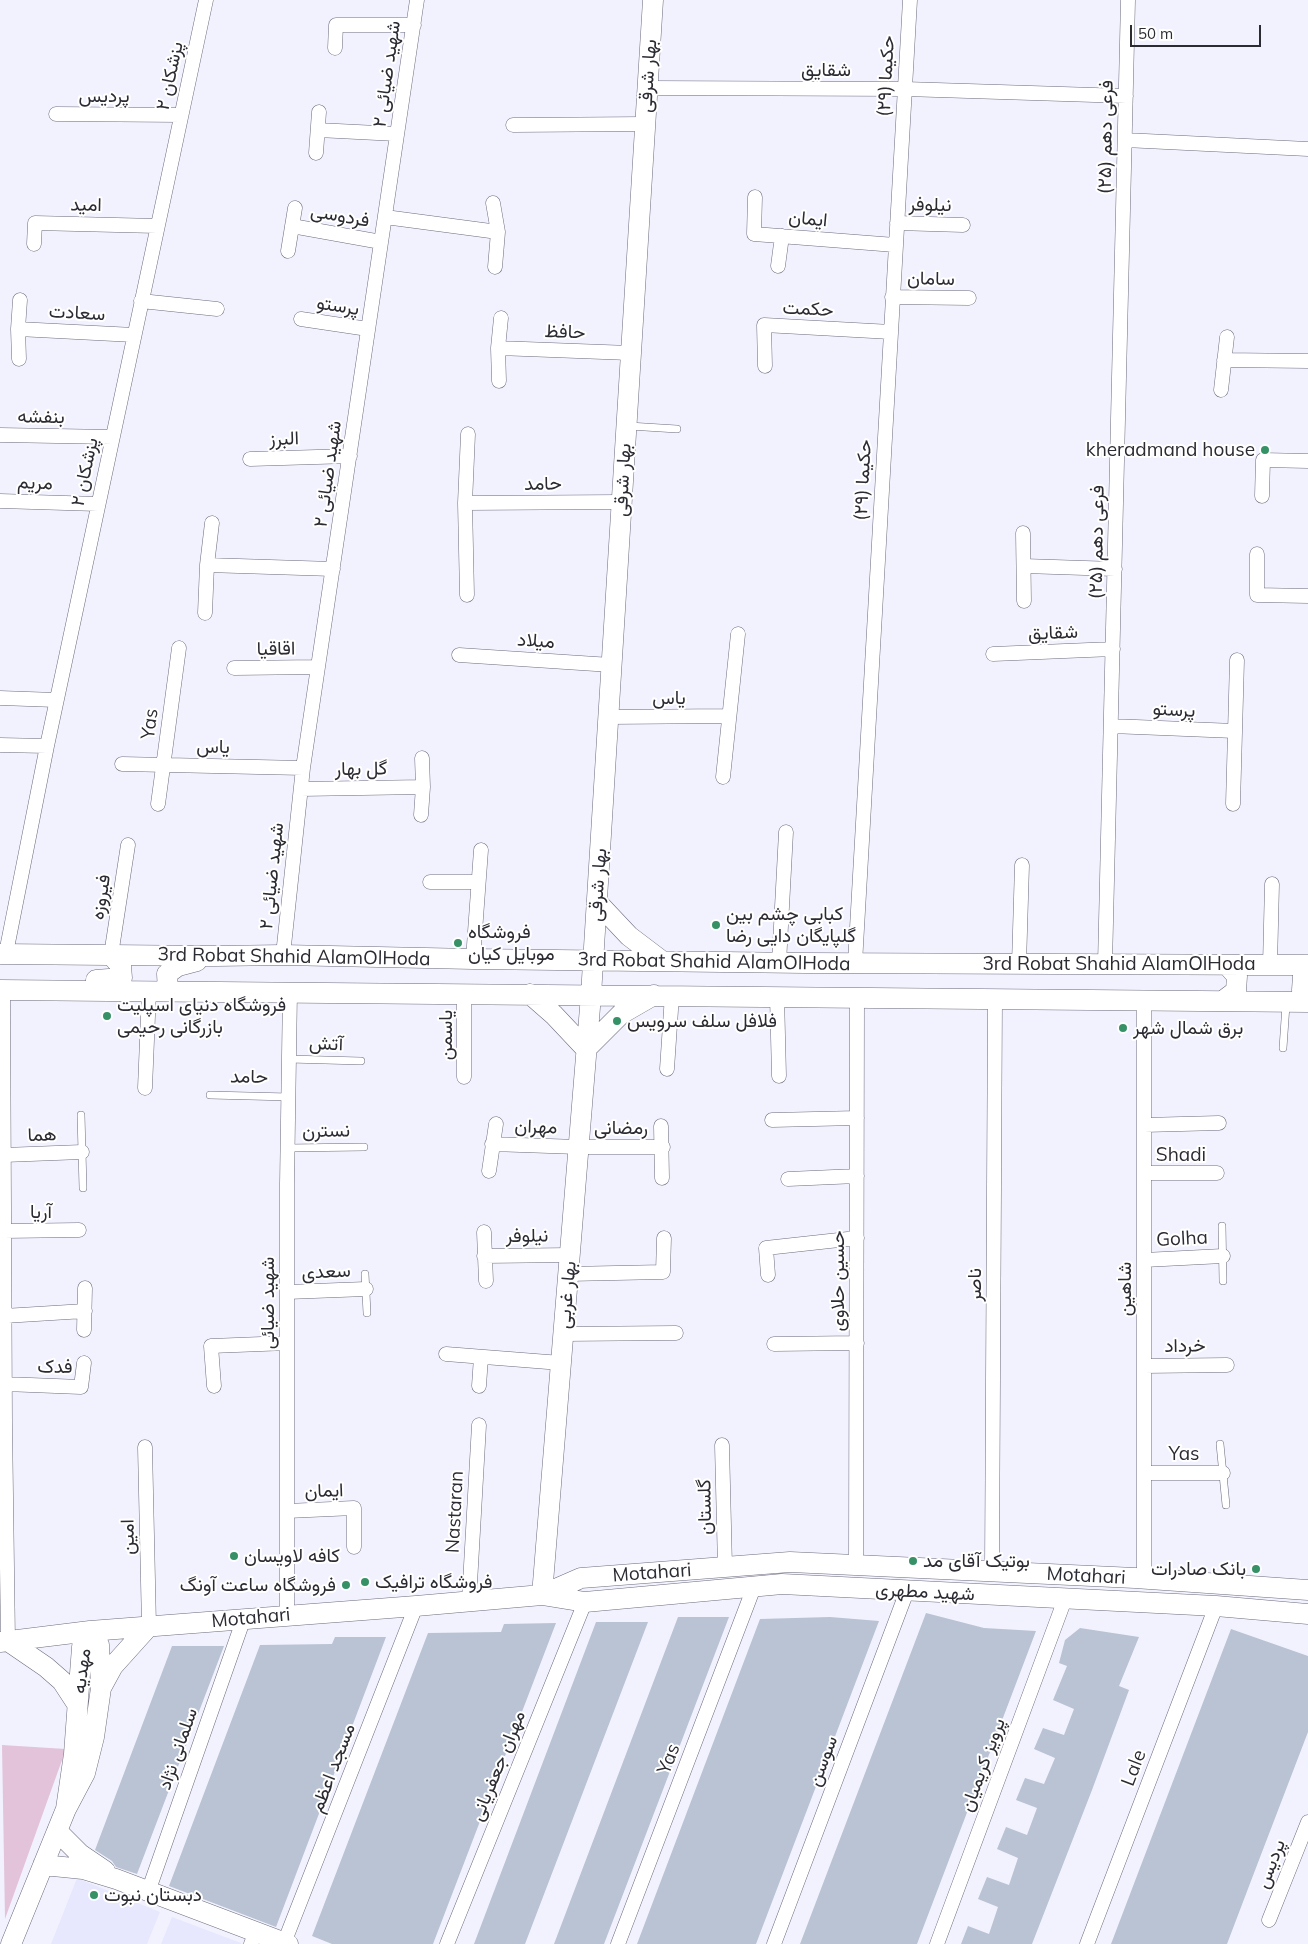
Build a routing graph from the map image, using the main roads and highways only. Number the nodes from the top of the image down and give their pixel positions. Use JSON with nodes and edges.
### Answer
{"nodes":[{"id":1,"x":652,"y":0,"type":"edge"},
{"id":2,"x":597,"y":902,"type":"junction"},
{"id":3,"x":3,"y":954,"type":"edge"},
{"id":4,"x":111,"y":955,"type":"junction"},
{"id":5,"x":216,"y":956,"type":"junction"},
{"id":6,"x":593,"y":961,"type":"junction"},
{"id":7,"x":662,"y":961,"type":"junction"},
{"id":8,"x":1227,"y":965,"type":"junction"},
{"id":9,"x":1308,"y":965,"type":"edge"},
{"id":10,"x":1308,"y":970,"type":"edge"},
{"id":11,"x":2,"y":990,"type":"edge"},
{"id":12,"x":39,"y":991,"type":"junction"},
{"id":13,"x":158,"y":991,"type":"junction"},
{"id":14,"x":530,"y":994,"type":"junction"},
{"id":15,"x":591,"y":995,"type":"junction"},
{"id":16,"x":663,"y":995,"type":"junction"},
{"id":17,"x":1224,"y":1000,"type":"junction"},
{"id":18,"x":1308,"y":1001,"type":"edge"},
{"id":19,"x":586,"y":1048,"type":"junction"},
{"id":20,"x":1308,"y":1590,"type":"edge"},
{"id":21,"x":542,"y":1595,"type":"junction"},
{"id":22,"x":1308,"y":1614,"type":"edge"},
{"id":23,"x":149,"y":1626,"type":"junction"},
{"id":24,"x":90,"y":1630,"type":"junction"},
{"id":25,"x":4,"y":1641,"type":"edge"},
{"id":26,"x":101,"y":1688,"type":"junction"},
{"id":27,"x":77,"y":1704,"type":"junction"},
{"id":28,"x":66,"y":1809,"type":"junction"},
{"id":29,"x":57,"y":1831,"type":"junction"},
{"id":30,"x":43,"y":1865,"type":"junction"},
{"id":31,"x":116,"y":1879,"type":"junction"},
{"id":32,"x":254,"y":1938,"type":"edge"},
{"id":33,"x":286,"y":1943,"type":"edge"},
{"id":34,"x":11,"y":1944,"type":"edge"}],
"edges":[{"from":1,"to":2,"type":"main road","name":"بهار شرقی"},
{"from":2,"to":6,"type":"main road","name":"بهار شرقی"},
{"from":2,"to":7,"type":"main road"},
{"from":3,"to":4,"type":"main road","name":"3rd Robat Shahid AlamOlHoda"},
{"from":4,"to":5,"type":"main road","name":"3rd Robat Shahid AlamOlHoda"},
{"from":4,"to":12,"type":"main road"},
{"from":5,"to":6,"type":"main road","name":"3rd Robat Shahid AlamOlHoda"},
{"from":5,"to":13,"type":"main road"},
{"from":6,"to":7,"type":"main road","name":"3rd Robat Shahid AlamOlHoda"},
{"from":6,"to":15,"type":"main road","name":"بهار شرقی"},
{"from":7,"to":8,"type":"main road","name":"3rd Robat Shahid AlamOlHoda"},
{"from":8,"to":9,"type":"main road","name":"3rd Robat Shahid AlamOlHoda"},
{"from":8,"to":17,"type":"main road"},
{"from":10,"to":18,"type":"main road"},
{"from":11,"to":12,"type":"main road","name":"3rd Robat Shahid AlamOlHoda"},
{"from":12,"to":13,"type":"main road","name":"3rd Robat Shahid AlamOlHoda"},
{"from":13,"to":14,"type":"main road","name":"3rd Robat Shahid AlamOlHoda"},
{"from":14,"to":15,"type":"main road","name":"3rd Robat Shahid AlamOlHoda"},
{"from":14,"to":19,"type":"main road"},
{"from":15,"to":16,"type":"main road","name":"3rd Robat Shahid AlamOlHoda"},
{"from":15,"to":19,"type":"main road","name":"بهار غربی"},
{"from":16,"to":17,"type":"main road","name":"3rd Robat Shahid AlamOlHoda"},
{"from":16,"to":19,"type":"main road"},
{"from":17,"to":18,"type":"main road","name":"3rd Robat Shahid AlamOlHoda"},
{"from":19,"to":21,"type":"main road","name":"بهار غربی"},
{"from":20,"to":21,"type":"main road","name":"Motahari"},
{"from":21,"to":22,"type":"main road","name":"شهید مطهری"},
{"from":21,"to":23,"type":"main road","name":"Motahari"},
{"from":23,"to":24,"type":"main road","name":"Motahari"},
{"from":23,"to":26,"type":"main road"},
{"from":24,"to":25,"type":"main road","name":"Motahari"},
{"from":24,"to":26,"type":"main road","name":"مهدیه"},
{"from":24,"to":27,"type":"main road","name":"مهدیه"},
{"from":25,"to":27,"type":"main road"},
{"from":26,"to":28,"type":"main road","name":"مهدیه"},
{"from":27,"to":28,"type":"main road","name":"مهدیه"},
{"from":28,"to":29,"type":"main road","name":"مهدیه"},
{"from":29,"to":30,"type":"main road","name":"مهدیه"},
{"from":29,"to":31,"type":"main road"},
{"from":30,"to":31,"type":"main road"},
{"from":30,"to":34,"type":"main road","name":"مهدیه"},
{"from":31,"to":32,"type":"main road"},
{"from":32,"to":33,"type":"main road"}]}
